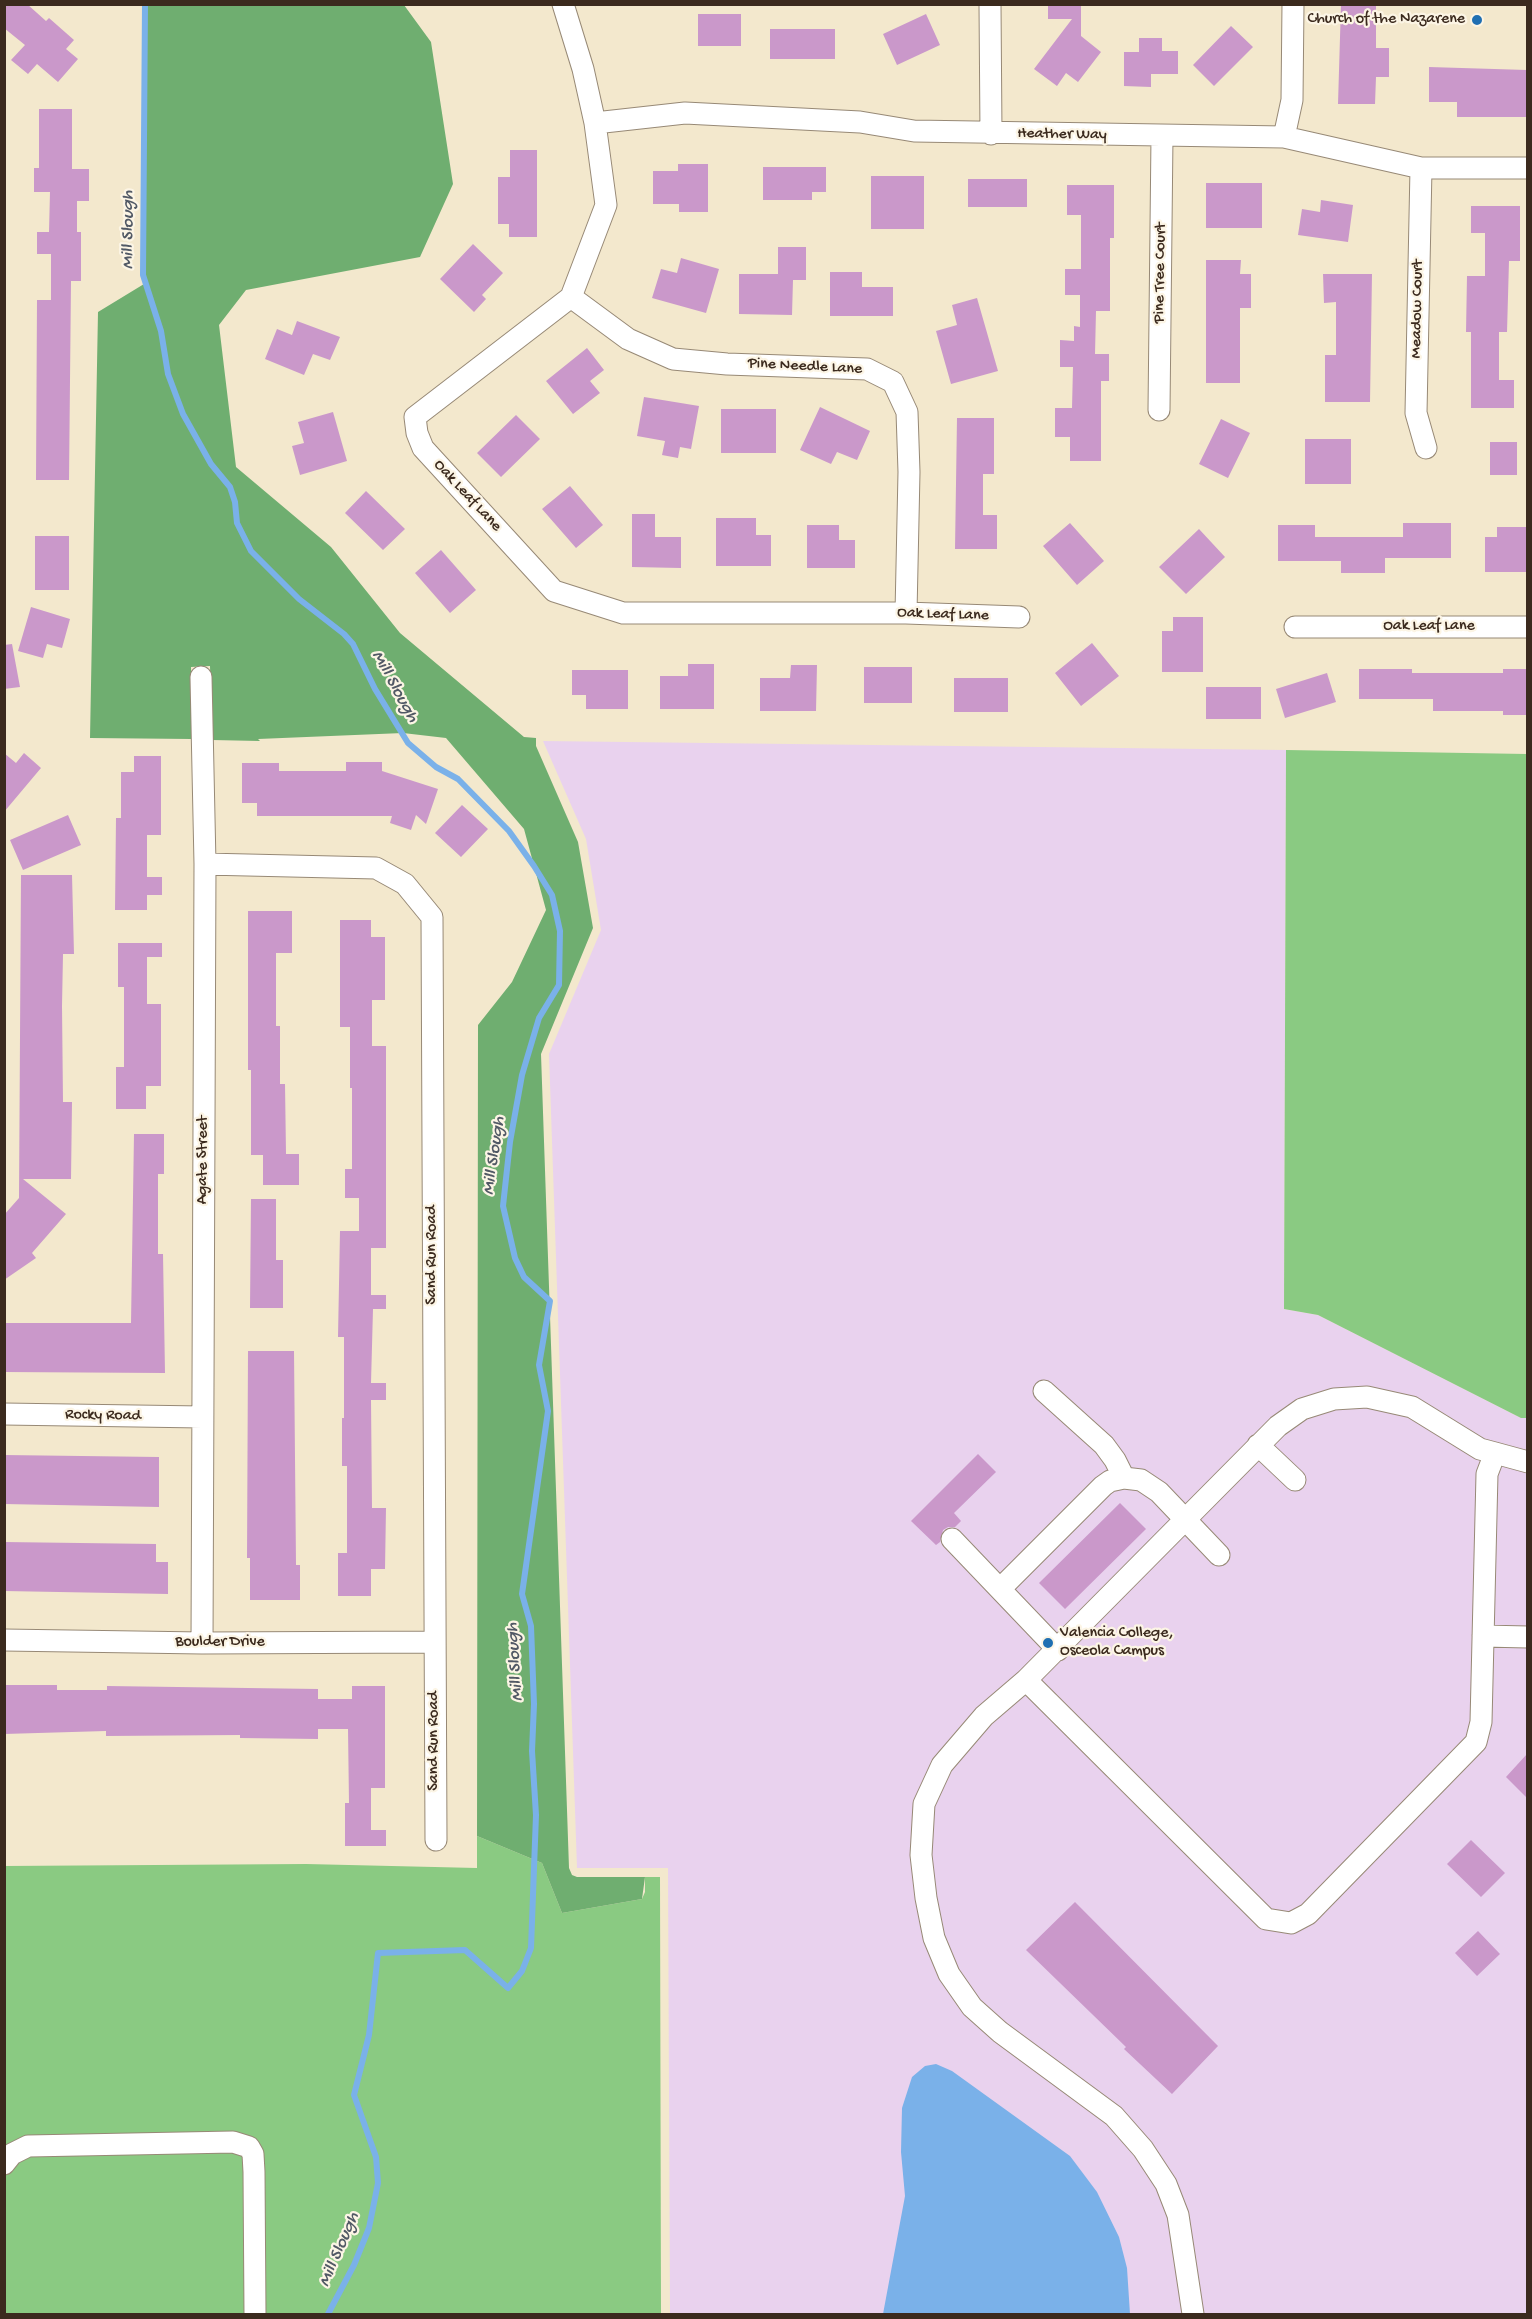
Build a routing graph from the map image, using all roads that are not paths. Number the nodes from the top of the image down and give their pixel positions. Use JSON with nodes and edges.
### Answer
{"nodes":[{"id":1,"x":563,"y":4,"type":"edge"},
{"id":2,"x":990,"y":4,"type":"edge"},
{"id":3,"x":1293,"y":4,"type":"edge"},
{"id":4,"x":595,"y":123,"type":"junction"},
{"id":5,"x":991,"y":134,"type":"junction"},
{"id":6,"x":1162,"y":136,"type":"junction"},
{"id":7,"x":1284,"y":137,"type":"junction"},
{"id":8,"x":1421,"y":168,"type":"junction"},
{"id":9,"x":1527,"y":168,"type":"edge"},
{"id":10,"x":571,"y":297,"type":"junction"},
{"id":11,"x":1159,"y":410,"type":"dead end"},
{"id":12,"x":1426,"y":448,"type":"dead end"},
{"id":13,"x":906,"y":614,"type":"junction"},
{"id":14,"x":1019,"y":617,"type":"dead end"},
{"id":15,"x":1295,"y":627,"type":"dead end"},
{"id":16,"x":1527,"y":627,"type":"edge"},
{"id":17,"x":201,"y":677,"type":"dead end"},
{"id":18,"x":205,"y":864,"type":"junction"},
{"id":19,"x":1044,"y":1391,"type":"dead end"},
{"id":20,"x":4,"y":1414,"type":"edge"},
{"id":21,"x":202,"y":1417,"type":"junction"},
{"id":22,"x":1258,"y":1445,"type":"junction"},
{"id":23,"x":1496,"y":1453,"type":"junction"},
{"id":24,"x":1527,"y":1462,"type":"edge"},
{"id":25,"x":1124,"y":1478,"type":"junction"},
{"id":26,"x":1295,"y":1480,"type":"dead end"},
{"id":27,"x":1185,"y":1520,"type":"junction"},
{"id":28,"x":952,"y":1539,"type":"dead end"},
{"id":29,"x":1219,"y":1556,"type":"dead end"},
{"id":30,"x":1000,"y":1589,"type":"junction"},
{"id":31,"x":1483,"y":1636,"type":"junction"},
{"id":32,"x":1527,"y":1637,"type":"edge"},
{"id":33,"x":4,"y":1640,"type":"edge"},
{"id":34,"x":435,"y":1642,"type":"junction"},
{"id":35,"x":202,"y":1643,"type":"junction"},
{"id":36,"x":1058,"y":1650,"type":"junction"},
{"id":37,"x":1026,"y":1680,"type":"junction"},
{"id":38,"x":436,"y":1840,"type":"dead end"},
{"id":39,"x":4,"y":2164,"type":"edge"},
{"id":40,"x":255,"y":2314,"type":"edge"},
{"id":41,"x":1193,"y":2314,"type":"edge"}],
"edges":[{"from":1,"to":4,"type":"street"},
{"from":2,"to":5,"type":"street"},
{"from":3,"to":7,"type":"street"},
{"from":4,"to":5,"type":"street","name":"Heather Way"},
{"from":4,"to":10,"type":"street"},
{"from":5,"to":6,"type":"street","name":"Heather Way"},
{"from":6,"to":7,"type":"street","name":"Heather Way"},
{"from":6,"to":11,"type":"street","name":"Pine Tree Court"},
{"from":7,"to":8,"type":"street","name":"Heather Way"},
{"from":8,"to":9,"type":"street","name":"Heather Way"},
{"from":8,"to":12,"type":"street","name":"Meadow Court"},
{"from":10,"to":13,"type":"street","name":"Pine Needle Lane"},
{"from":10,"to":13,"type":"street","name":"Oak Leaf Lane"},
{"from":13,"to":14,"type":"street","name":"Oak Leaf Lane"},
{"from":15,"to":16,"type":"street","name":"Oak Leaf Lane"},
{"from":17,"to":18,"type":"street","name":"Agate Street"},
{"from":18,"to":21,"type":"street","name":"Agate Street"},
{"from":18,"to":34,"type":"street","name":"Sand Run Road"},
{"from":19,"to":25,"type":"street"},
{"from":20,"to":21,"type":"street","name":"Rocky Road"},
{"from":21,"to":35,"type":"street","name":"Agate Street"},
{"from":22,"to":23,"type":"street"},
{"from":22,"to":26,"type":"street"},
{"from":22,"to":27,"type":"street"},
{"from":23,"to":24,"type":"street"},
{"from":23,"to":31,"type":"street"},
{"from":25,"to":27,"type":"street"},
{"from":25,"to":30,"type":"street"},
{"from":27,"to":29,"type":"street"},
{"from":27,"to":36,"type":"street"},
{"from":28,"to":30,"type":"street"},
{"from":30,"to":36,"type":"street"},
{"from":31,"to":32,"type":"street"},
{"from":31,"to":37,"type":"street"},
{"from":33,"to":35,"type":"street","name":"Boulder Drive"},
{"from":34,"to":35,"type":"street","name":"Boulder Drive"},
{"from":34,"to":38,"type":"street","name":"Sand Run Road"},
{"from":36,"to":37,"type":"street"},
{"from":37,"to":41,"type":"street"},
{"from":39,"to":40,"type":"street"}]}
